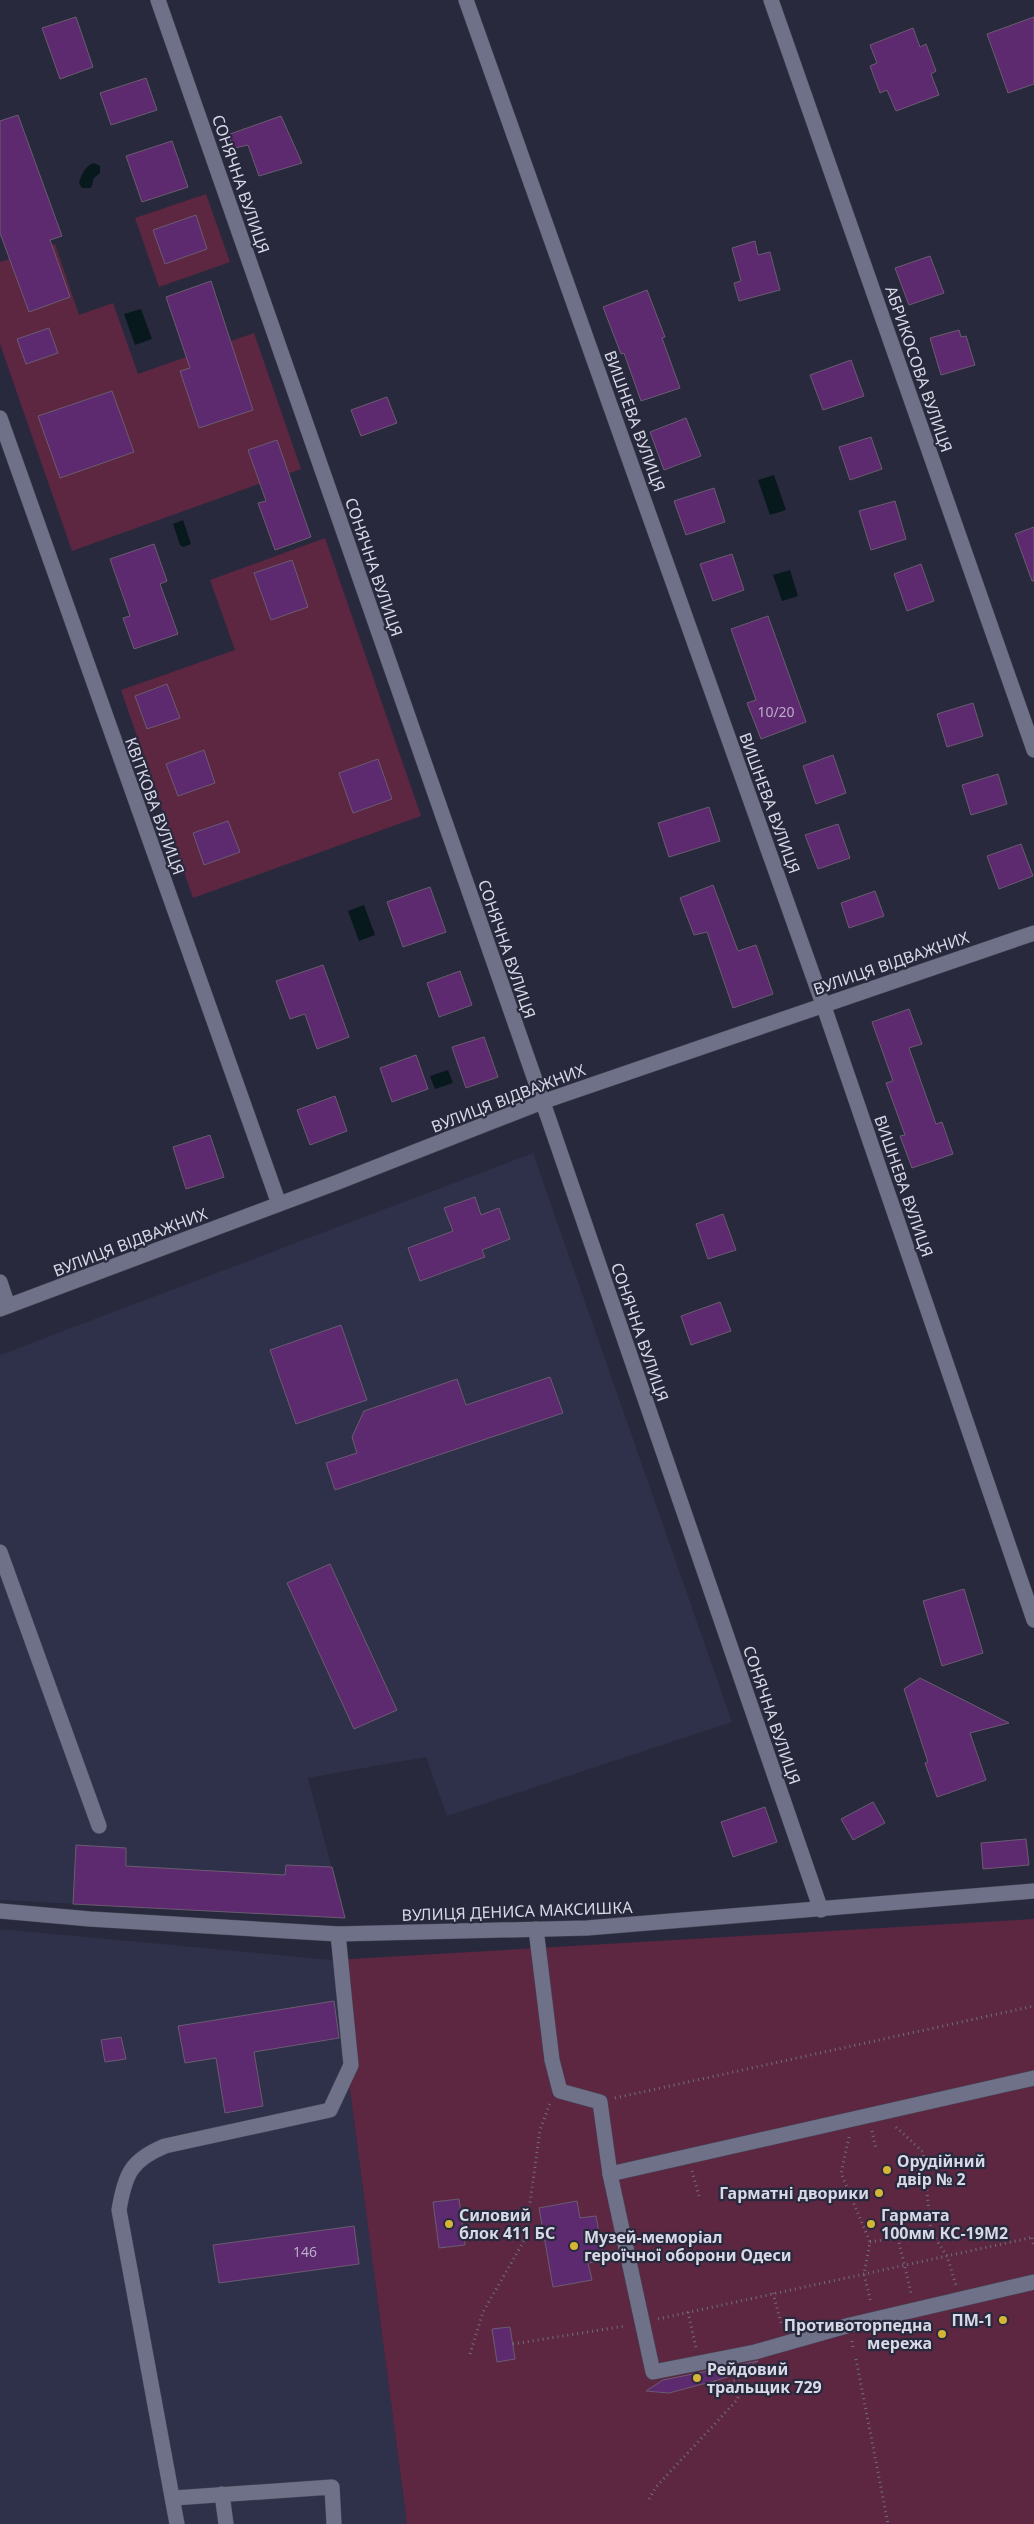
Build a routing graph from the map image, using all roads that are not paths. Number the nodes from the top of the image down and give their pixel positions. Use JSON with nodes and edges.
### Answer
{"nodes":[{"id":1,"x":158,"y":0,"type":"edge"},
{"id":2,"x":466,"y":0,"type":"edge"},
{"id":3,"x":771,"y":0,"type":"edge"},
{"id":4,"x":0,"y":418,"type":"edge"},
{"id":5,"x":1034,"y":750,"type":"edge"},
{"id":6,"x":1034,"y":933,"type":"edge"},
{"id":7,"x":823,"y":1004,"type":"junction"},
{"id":8,"x":542,"y":1102,"type":"junction"},
{"id":9,"x":279,"y":1204,"type":"junction"},
{"id":10,"x":0,"y":1282,"type":"edge"},
{"id":11,"x":4,"y":1308,"type":"edge"},
{"id":12,"x":0,"y":1552,"type":"edge"},
{"id":13,"x":1034,"y":1620,"type":"edge"},
{"id":14,"x":99,"y":1826,"type":"dead end"},
{"id":15,"x":1034,"y":1891,"type":"edge"},
{"id":16,"x":821,"y":1910,"type":"junction"},
{"id":17,"x":0,"y":1911,"type":"edge"},
{"id":18,"x":536,"y":1929,"type":"junction"},
{"id":19,"x":338,"y":1934,"type":"junction"},
{"id":20,"x":1034,"y":2078,"type":"edge"},
{"id":21,"x":610,"y":2174,"type":"junction"},
{"id":22,"x":1034,"y":2282,"type":"edge"},
{"id":23,"x":222,"y":2494,"type":"junction"},
{"id":24,"x":174,"y":2498,"type":"junction"},
{"id":25,"x":178,"y":2524,"type":"edge"},
{"id":26,"x":226,"y":2524,"type":"edge"},
{"id":27,"x":334,"y":2524,"type":"edge"}],
"edges":[{"from":1,"to":8,"type":"street","name":"СОНЯЧНА ВУЛИЦЯ"},
{"from":2,"to":7,"type":"street","name":"ВИШНЕВА ВУЛИЦЯ"},
{"from":3,"to":5,"type":"street","name":"АБРИКОСОВА ВУЛИЦЯ"},
{"from":4,"to":9,"type":"street","name":"КВІТКОВА ВУЛИЦЯ"},
{"from":6,"to":7,"type":"street","name":"ВУЛИЦЯ ВІДВАЖНИХ"},
{"from":7,"to":8,"type":"street","name":"ВУЛИЦЯ ВІДВАЖНИХ"},
{"from":7,"to":13,"type":"street","name":"ВИШНЕВА ВУЛИЦЯ"},
{"from":8,"to":9,"type":"street","name":"ВУЛИЦЯ ВІДВАЖНИХ"},
{"from":8,"to":16,"type":"street","name":"СОНЯЧНА ВУЛИЦЯ"},
{"from":9,"to":11,"type":"street","name":"ВУЛИЦЯ ВІДВАЖНИХ"},
{"from":10,"to":11,"type":"street"},
{"from":12,"to":14,"type":"street"},
{"from":15,"to":16,"type":"street","name":"ВУЛИЦЯ ДЕНИСА МАКСИШКА"},
{"from":16,"to":18,"type":"street","name":"ВУЛИЦЯ ДЕНИСА МАКСИШКА"},
{"from":17,"to":19,"type":"street","name":"ВУЛИЦЯ ДЕНИСА МАКСИШКА"},
{"from":18,"to":19,"type":"street","name":"ВУЛИЦЯ ДЕНИСА МАКСИШКА"},
{"from":18,"to":21,"type":"street"},
{"from":19,"to":24,"type":"street"},
{"from":20,"to":21,"type":"street"},
{"from":21,"to":22,"type":"street"},
{"from":23,"to":24,"type":"street"},
{"from":23,"to":26,"type":"street"},
{"from":23,"to":27,"type":"street"},
{"from":24,"to":25,"type":"street"}]}
